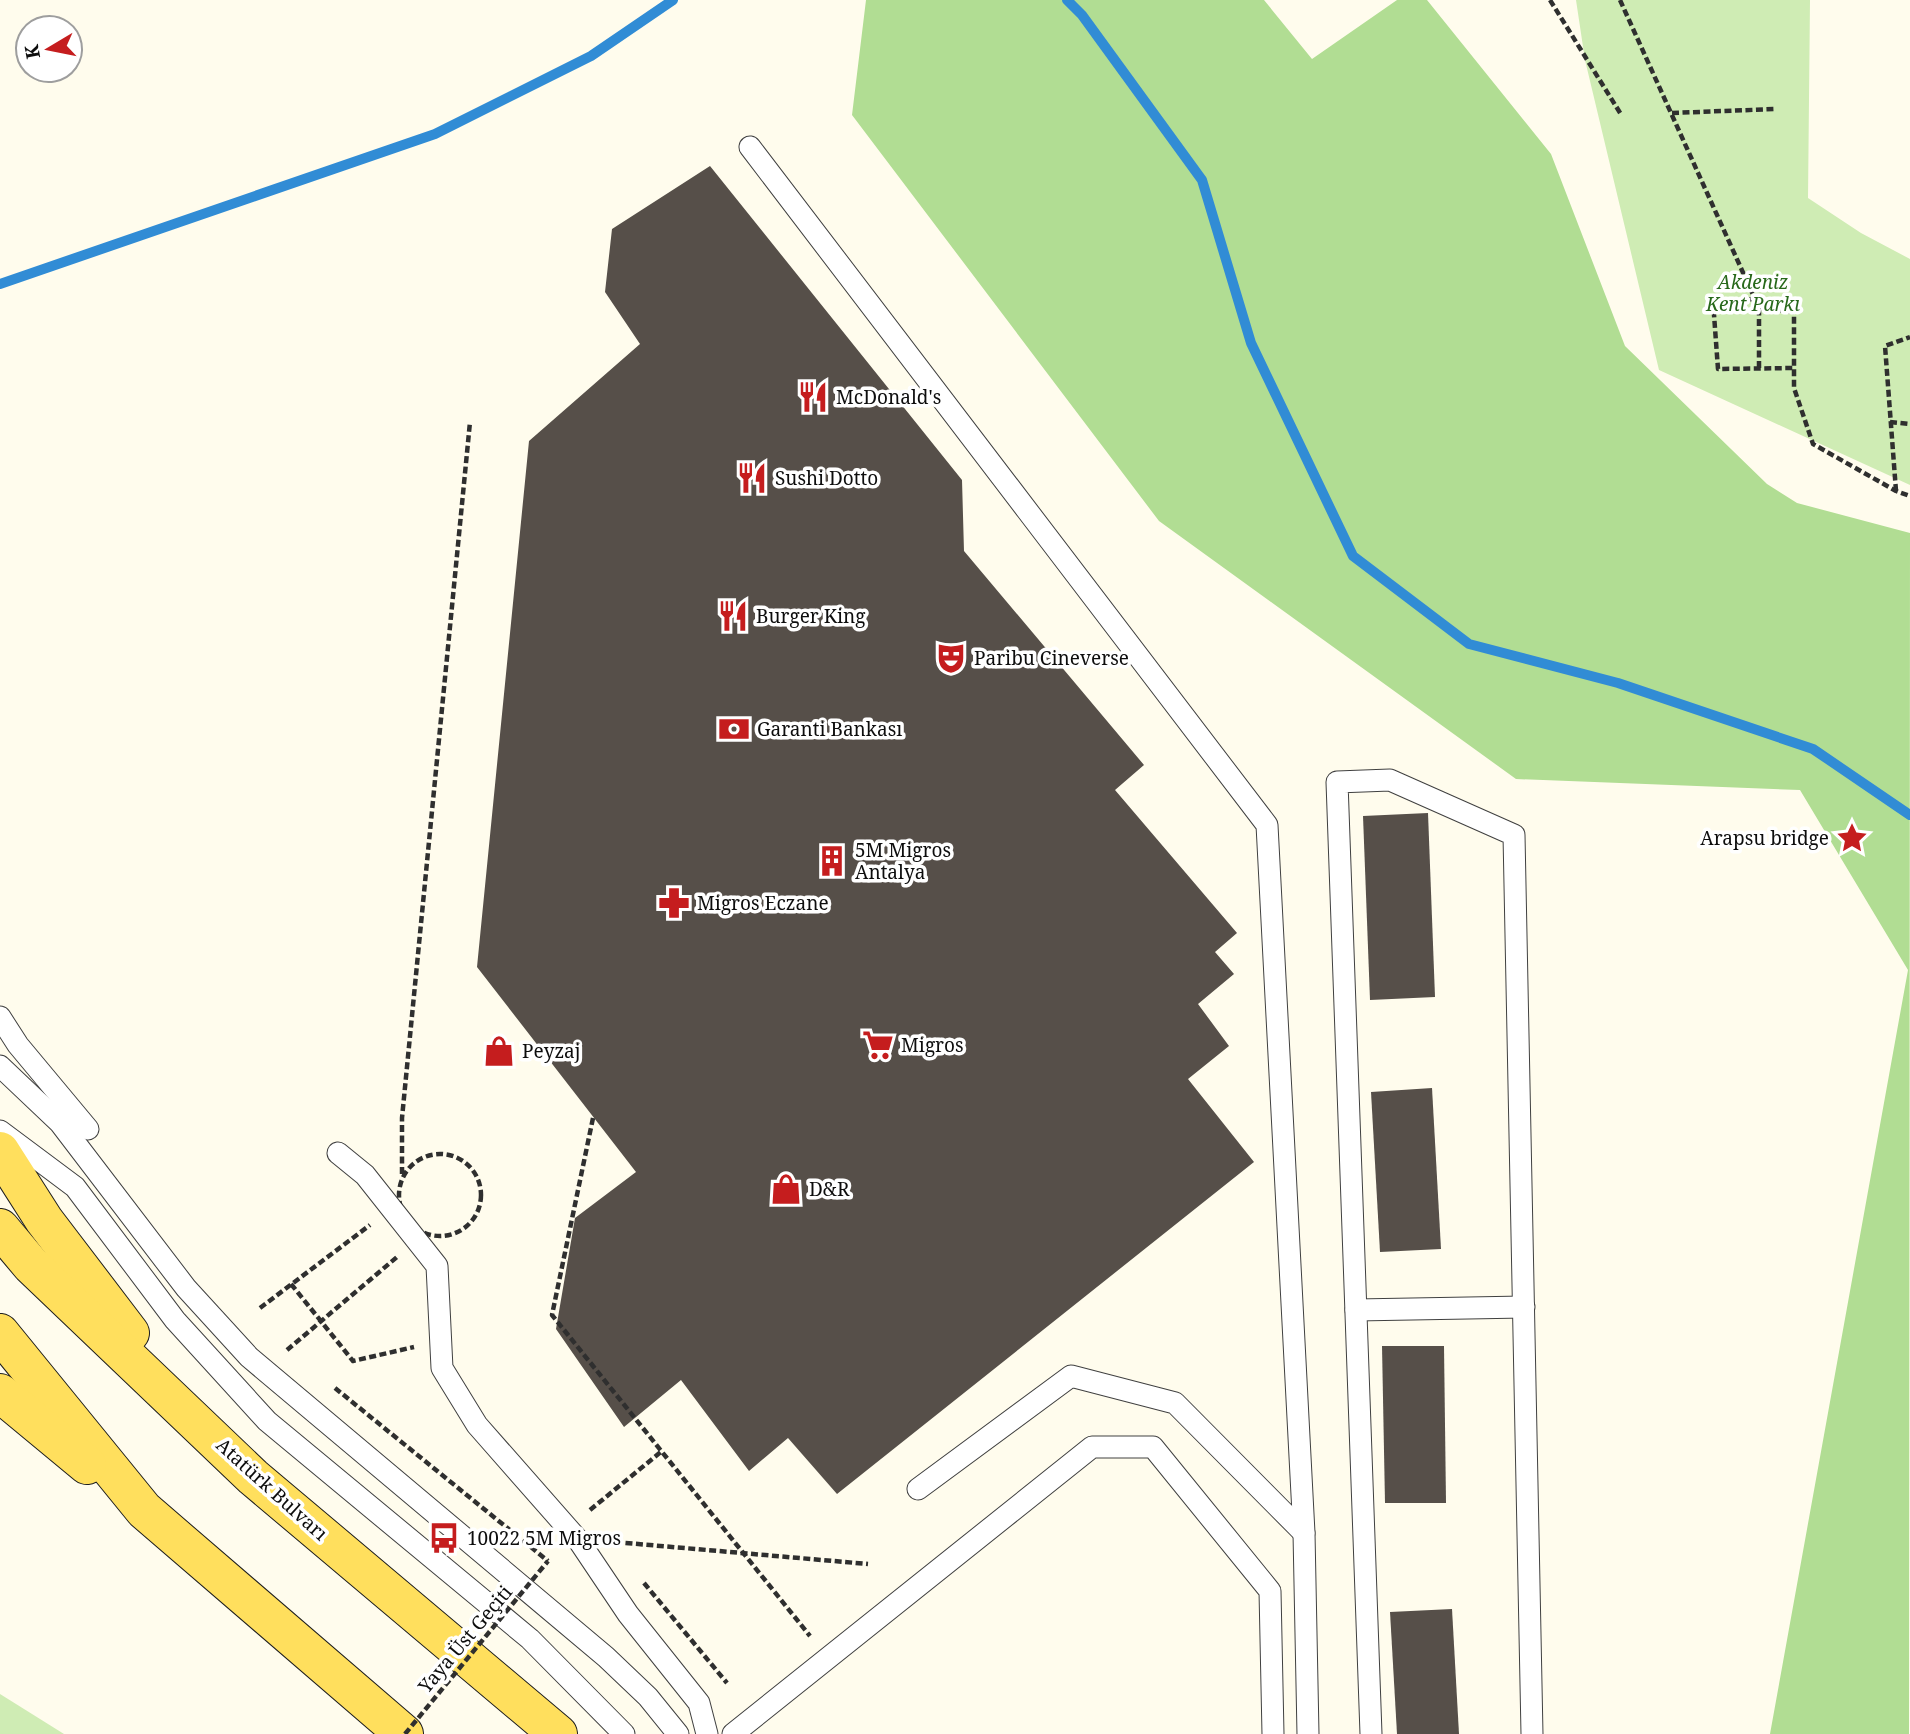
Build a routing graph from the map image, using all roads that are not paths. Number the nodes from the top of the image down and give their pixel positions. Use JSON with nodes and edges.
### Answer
{"nodes":[{"id":1,"x":750,"y":147,"type":"dead end"},
{"id":2,"x":0,"y":1017,"type":"edge"},
{"id":3,"x":0,"y":1066,"type":"edge"},
{"id":4,"x":88,"y":1129,"type":"dead end"},
{"id":5,"x":0,"y":1130,"type":"edge"},
{"id":6,"x":0,"y":1151,"type":"edge"},
{"id":7,"x":338,"y":1153,"type":"dead end"},
{"id":8,"x":0,"y":1228,"type":"edge"},
{"id":9,"x":1524,"y":1307,"type":"junction"},
{"id":10,"x":1356,"y":1310,"type":"junction"},
{"id":11,"x":0,"y":1333,"type":"edge"},
{"id":12,"x":0,"y":1393,"type":"edge"},
{"id":13,"x":194,"y":1418,"type":"junction"},
{"id":14,"x":918,"y":1489,"type":"dead end"},
{"id":15,"x":144,"y":1510,"type":"junction"},
{"id":16,"x":1304,"y":1533,"type":"junction"},
{"id":17,"x":404,"y":1734,"type":"edge"},
{"id":18,"x":558,"y":1734,"type":"edge"},
{"id":19,"x":624,"y":1734,"type":"edge"},
{"id":20,"x":678,"y":1734,"type":"edge"},
{"id":21,"x":707,"y":1734,"type":"edge"},
{"id":22,"x":733,"y":1734,"type":"edge"},
{"id":23,"x":1273,"y":1734,"type":"edge"},
{"id":24,"x":1308,"y":1734,"type":"edge"},
{"id":25,"x":1371,"y":1734,"type":"edge"},
{"id":26,"x":1532,"y":1734,"type":"edge"}],
"edges":[{"from":1,"to":16,"type":"lane"},
{"from":2,"to":4,"type":"lane"},
{"from":3,"to":20,"type":"lane"},
{"from":5,"to":19,"type":"lane"},
{"from":6,"to":13,"type":"main road"},
{"from":7,"to":21,"type":"lane"},
{"from":8,"to":13,"type":"main road","name":"Atatürk Bulvarı"},
{"from":9,"to":10,"type":"lane"},
{"from":9,"to":10,"type":"lane"},
{"from":9,"to":26,"type":"lane"},
{"from":10,"to":25,"type":"lane"},
{"from":11,"to":15,"type":"main road"},
{"from":12,"to":15,"type":"main road"},
{"from":13,"to":18,"type":"main road","name":"Atatürk Bulvarı"},
{"from":14,"to":16,"type":"lane"},
{"from":15,"to":17,"type":"main road"},
{"from":16,"to":24,"type":"lane"},
{"from":22,"to":23,"type":"lane"}]}
